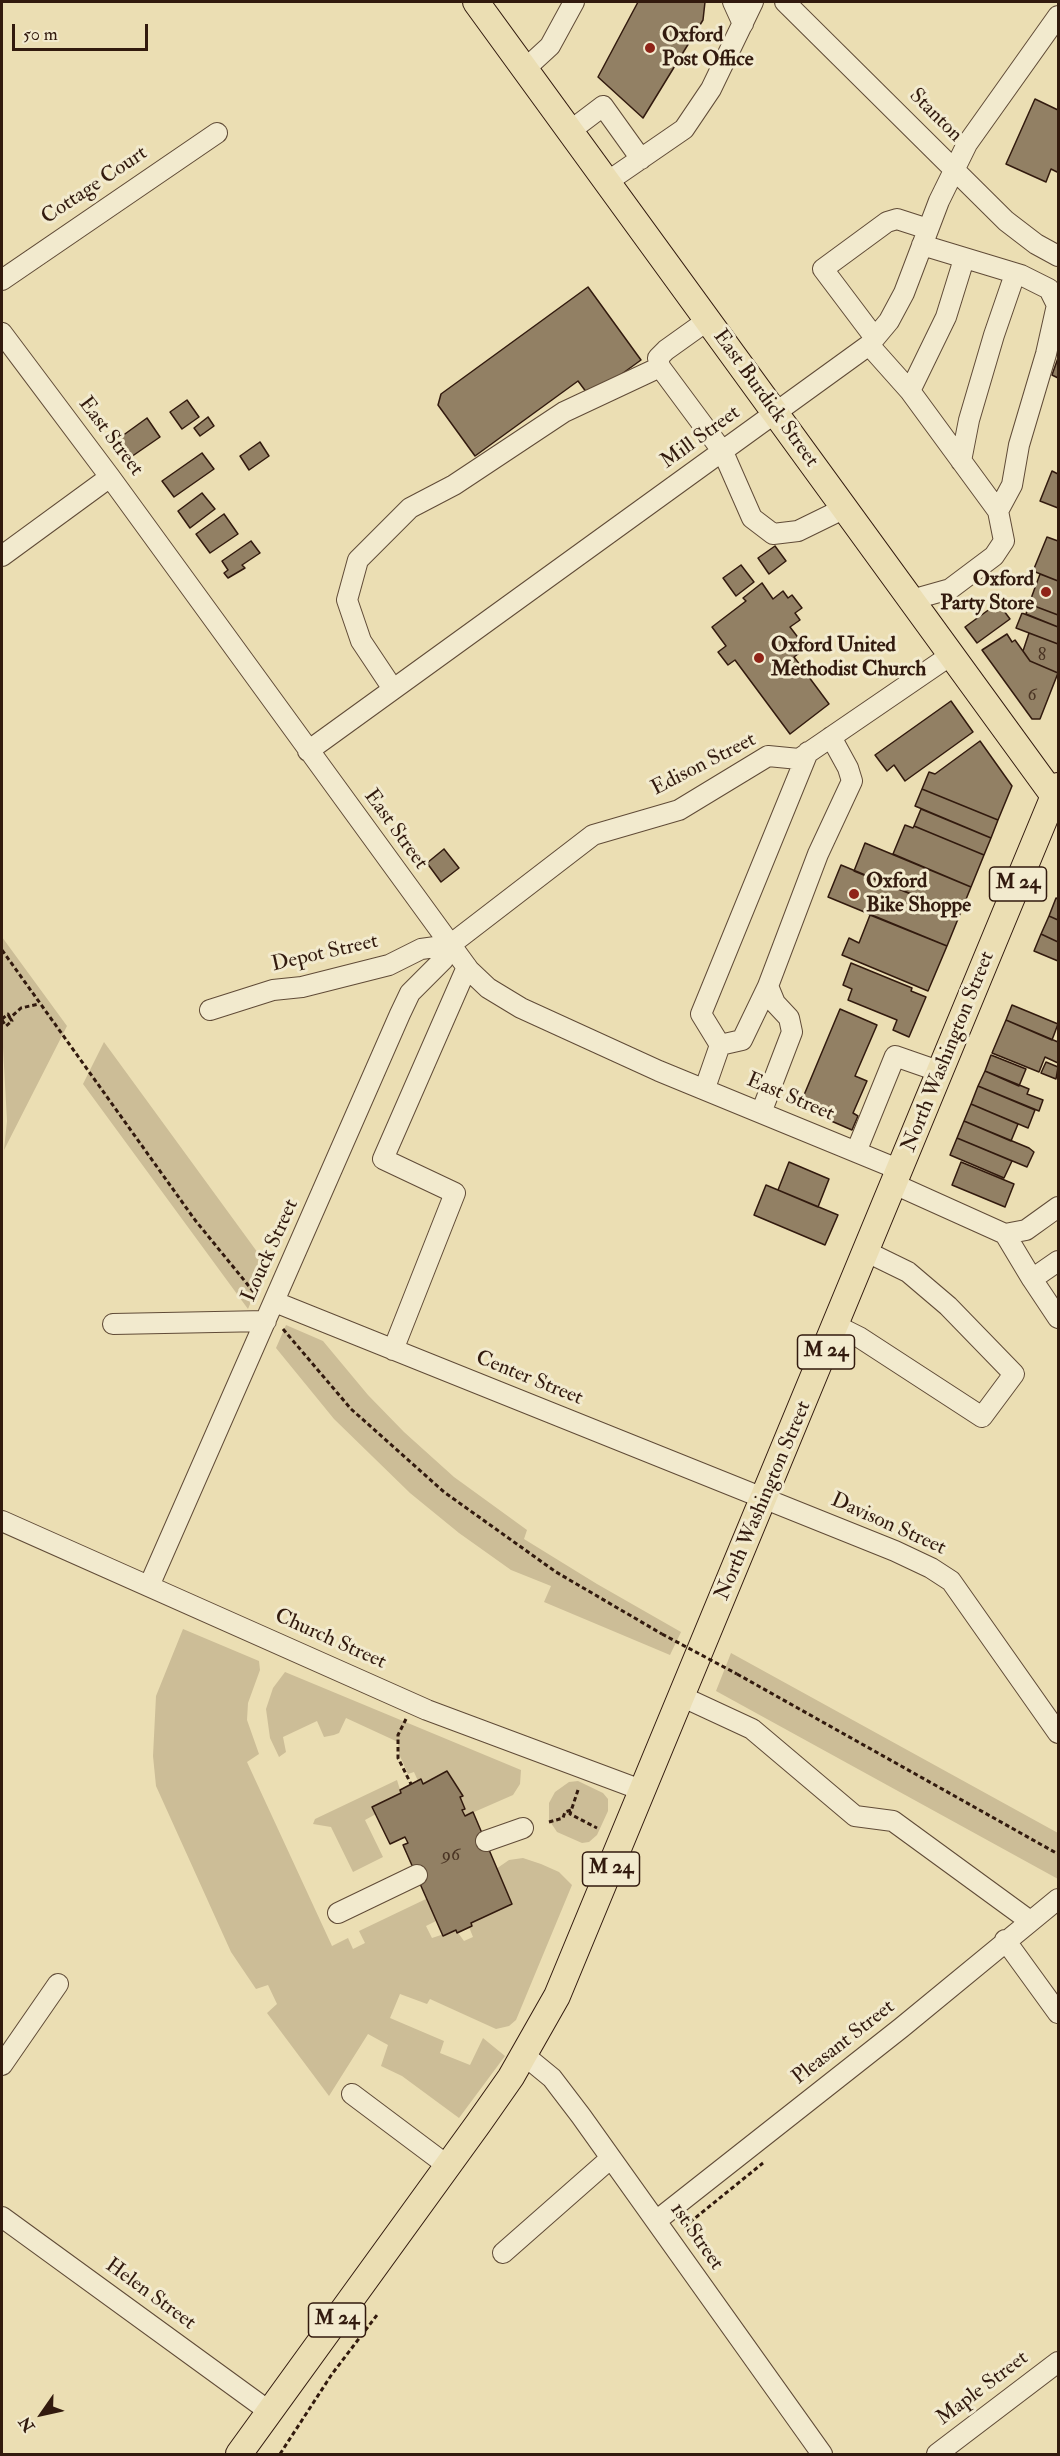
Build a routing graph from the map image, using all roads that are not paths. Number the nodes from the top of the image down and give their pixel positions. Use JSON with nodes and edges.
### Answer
{"nodes":[{"id":1,"x":476,"y":2,"type":"edge"},
{"id":2,"x":574,"y":2,"type":"edge"},
{"id":3,"x":733,"y":2,"type":"edge"},
{"id":4,"x":753,"y":2,"type":"edge"},
{"id":5,"x":785,"y":2,"type":"edge"},
{"id":6,"x":1059,"y":16,"type":"edge"},
{"id":7,"x":743,"y":24,"type":"junction"},
{"id":8,"x":525,"y":69,"type":"junction"},
{"id":9,"x":570,"y":131,"type":"junction"},
{"id":10,"x":217,"y":133,"type":"dead end"},
{"id":11,"x":641,"y":159,"type":"junction"},
{"id":12,"x":955,"y":169,"type":"junction"},
{"id":13,"x":608,"y":182,"type":"junction"},
{"id":14,"x":925,"y":237,"type":"junction"},
{"id":15,"x":1059,"y":256,"type":"edge"},
{"id":16,"x":964,"y":259,"type":"junction"},
{"id":17,"x":1016,"y":273,"type":"junction"},
{"id":18,"x":2,"y":280,"type":"edge"},
{"id":19,"x":708,"y":320,"type":"junction"},
{"id":20,"x":2,"y":333,"type":"edge"},
{"id":21,"x":872,"y":341,"type":"junction"},
{"id":22,"x":660,"y":367,"type":"junction"},
{"id":23,"x":910,"y":391,"type":"junction"},
{"id":24,"x":776,"y":414,"type":"junction"},
{"id":25,"x":723,"y":452,"type":"junction"},
{"id":26,"x":961,"y":460,"type":"junction"},
{"id":27,"x":110,"y":477,"type":"junction"},
{"id":28,"x":845,"y":508,"type":"junction"},
{"id":29,"x":998,"y":511,"type":"junction"},
{"id":30,"x":2,"y":556,"type":"edge"},
{"id":31,"x":912,"y":600,"type":"junction"},
{"id":32,"x":951,"y":655,"type":"junction"},
{"id":33,"x":393,"y":689,"type":"junction"},
{"id":34,"x":831,"y":737,"type":"junction"},
{"id":35,"x":308,"y":751,"type":"junction"},
{"id":36,"x":808,"y":752,"type":"junction"},
{"id":37,"x":1057,"y":795,"type":"edge"},
{"id":38,"x":450,"y":945,"type":"junction"},
{"id":39,"x":467,"y":967,"type":"junction"},
{"id":40,"x":768,"y":986,"type":"junction"},
{"id":41,"x":210,"y":1010,"type":"dead end"},
{"id":42,"x":720,"y":1046,"type":"junction"},
{"id":43,"x":941,"y":1071,"type":"junction"},
{"id":44,"x":705,"y":1088,"type":"junction"},
{"id":45,"x":761,"y":1113,"type":"junction"},
{"id":46,"x":856,"y":1152,"type":"junction"},
{"id":47,"x":897,"y":1177,"type":"junction"},
{"id":48,"x":1057,"y":1206,"type":"edge"},
{"id":49,"x":1005,"y":1234,"type":"junction"},
{"id":50,"x":867,"y":1252,"type":"junction"},
{"id":51,"x":1059,"y":1261,"type":"edge"},
{"id":52,"x":1032,"y":1280,"type":"junction"},
{"id":53,"x":275,"y":1302,"type":"junction"},
{"id":54,"x":1059,"y":1318,"type":"edge"},
{"id":55,"x":266,"y":1321,"type":"junction"},
{"id":56,"x":113,"y":1324,"type":"dead end"},
{"id":57,"x":837,"y":1326,"type":"junction"},
{"id":58,"x":393,"y":1350,"type":"junction"},
{"id":59,"x":765,"y":1500,"type":"junction"},
{"id":60,"x":2,"y":1521,"type":"edge"},
{"id":61,"x":149,"y":1586,"type":"junction"},
{"id":62,"x":683,"y":1697,"type":"junction"},
{"id":63,"x":1059,"y":1733,"type":"edge"},
{"id":64,"x":644,"y":1791,"type":"junction"},
{"id":65,"x":523,"y":1828,"type":"dead end"},
{"id":66,"x":486,"y":1841,"type":"dead end"},
{"id":67,"x":417,"y":1875,"type":"dead end"},
{"id":68,"x":1059,"y":1899,"type":"edge"},
{"id":69,"x":338,"y":1913,"type":"dead end"},
{"id":70,"x":1029,"y":1921,"type":"junction"},
{"id":71,"x":1005,"y":1940,"type":"junction"},
{"id":72,"x":58,"y":1983,"type":"dead end"},
{"id":73,"x":1059,"y":2013,"type":"edge"},
{"id":74,"x":524,"y":2055,"type":"junction"},
{"id":75,"x":2,"y":2065,"type":"edge"},
{"id":76,"x":352,"y":2094,"type":"dead end"},
{"id":77,"x":611,"y":2158,"type":"junction"},
{"id":78,"x":441,"y":2175,"type":"junction"},
{"id":79,"x":2,"y":2217,"type":"edge"},
{"id":80,"x":656,"y":2221,"type":"junction"},
{"id":81,"x":503,"y":2253,"type":"dead end"},
{"id":82,"x":1059,"y":2362,"type":"edge"},
{"id":83,"x":270,"y":2412,"type":"junction"},
{"id":84,"x":239,"y":2454,"type":"edge"},
{"id":85,"x":822,"y":2454,"type":"edge"},
{"id":86,"x":937,"y":2454,"type":"edge"}],
"edges":[{"from":1,"to":8,"type":"main road","name":"East Burdick Street"},
{"from":2,"to":8,"type":"street"},
{"from":3,"to":7,"type":"street"},
{"from":4,"to":7,"type":"street"},
{"from":5,"to":12,"type":"street","name":"Stanton"},
{"from":6,"to":12,"type":"street","name":"Mill Street"},
{"from":7,"to":11,"type":"street"},
{"from":8,"to":9,"type":"main road","name":"East Burdick Street"},
{"from":9,"to":11,"type":"street"},
{"from":9,"to":13,"type":"main road","name":"East Burdick Street"},
{"from":10,"to":18,"type":"street","name":"Cottage Court"},
{"from":11,"to":13,"type":"street"},
{"from":12,"to":14,"type":"street","name":"Mill Street"},
{"from":12,"to":15,"type":"street","name":"Stanton"},
{"from":13,"to":19,"type":"main road","name":"East Burdick Street"},
{"from":14,"to":16,"type":"street"},
{"from":14,"to":21,"type":"street","name":"Mill Street"},
{"from":14,"to":21,"type":"street"},
{"from":16,"to":17,"type":"street"},
{"from":16,"to":23,"type":"street"},
{"from":17,"to":26,"type":"street"},
{"from":17,"to":29,"type":"street"},
{"from":19,"to":22,"type":"street"},
{"from":19,"to":24,"type":"main road","name":"East Burdick Street"},
{"from":20,"to":27,"type":"street","name":"East Street"},
{"from":21,"to":23,"type":"street"},
{"from":21,"to":24,"type":"street","name":"Mill Street"},
{"from":22,"to":25,"type":"street"},
{"from":22,"to":33,"type":"street"},
{"from":23,"to":26,"type":"street"},
{"from":24,"to":25,"type":"street","name":"Mill Street"},
{"from":24,"to":28,"type":"main road","name":"East Burdick Street"},
{"from":25,"to":28,"type":"street"},
{"from":25,"to":33,"type":"street","name":"Mill Street"},
{"from":26,"to":29,"type":"street"},
{"from":27,"to":30,"type":"street"},
{"from":27,"to":35,"type":"street","name":"East Street"},
{"from":28,"to":31,"type":"main road","name":"East Burdick Street"},
{"from":29,"to":31,"type":"street"},
{"from":31,"to":32,"type":"main road","name":"East Burdick Street"},
{"from":32,"to":34,"type":"street","name":"Edison Street"},
{"from":32,"to":37,"type":"main road","name":"East Burdick Street"},
{"from":33,"to":35,"type":"street","name":"Mill Street"},
{"from":34,"to":36,"type":"street","name":"Edison Street"},
{"from":34,"to":40,"type":"street"},
{"from":35,"to":38,"type":"street","name":"East Street"},
{"from":36,"to":38,"type":"street","name":"Edison Street"},
{"from":36,"to":42,"type":"street"},
{"from":37,"to":43,"type":"main road","name":"North Washington Street","number":"M 24"},
{"from":38,"to":39,"type":"street","name":"East Street"},
{"from":38,"to":41,"type":"street","name":"Depot Street"},
{"from":38,"to":53,"type":"street","name":"Louck Street"},
{"from":39,"to":44,"type":"street","name":"East Street"},
{"from":39,"to":58,"type":"street"},
{"from":40,"to":42,"type":"street"},
{"from":40,"to":45,"type":"street"},
{"from":42,"to":44,"type":"street"},
{"from":43,"to":46,"type":"street"},
{"from":43,"to":47,"type":"main road","name":"North Washington Street","number":"M 24"},
{"from":44,"to":45,"type":"street","name":"East Street"},
{"from":45,"to":46,"type":"street","name":"East Street"},
{"from":46,"to":47,"type":"street","name":"East Street"},
{"from":47,"to":49,"type":"street","name":"East Street"},
{"from":47,"to":50,"type":"main road","name":"North Washington Street","number":"M 24"},
{"from":48,"to":49,"type":"street"},
{"from":49,"to":52,"type":"street"},
{"from":50,"to":57,"type":"main road","name":"North Washington Street","number":"M 24"},
{"from":50,"to":57,"type":"street"},
{"from":51,"to":52,"type":"street"},
{"from":52,"to":54,"type":"street"},
{"from":53,"to":55,"type":"street","name":"Louck Street"},
{"from":53,"to":58,"type":"street","name":"Center Street"},
{"from":55,"to":56,"type":"street"},
{"from":55,"to":61,"type":"street","name":"Louck Street"},
{"from":57,"to":59,"type":"main road","name":"North Washington Street","number":"M 24"},
{"from":58,"to":59,"type":"street","name":"Center Street"},
{"from":59,"to":62,"type":"main road","name":"North Washington Street","number":"M 24"},
{"from":59,"to":63,"type":"street","name":"Davison Street"},
{"from":60,"to":61,"type":"street","name":"Church Street"},
{"from":61,"to":64,"type":"street","name":"Church Street"},
{"from":62,"to":64,"type":"main road","name":"North Washington Street","number":"M 24"},
{"from":62,"to":70,"type":"street"},
{"from":64,"to":74,"type":"main road","name":"North Washington Street","number":"M 24"},
{"from":65,"to":66,"type":"street"},
{"from":67,"to":69,"type":"street"},
{"from":68,"to":70,"type":"street","name":"Pleasant Street"},
{"from":70,"to":71,"type":"street","name":"Pleasant Street"},
{"from":71,"to":73,"type":"street"},
{"from":71,"to":80,"type":"street","name":"Pleasant Street"},
{"from":72,"to":75,"type":"street"},
{"from":74,"to":77,"type":"street","name":"1st Street"},
{"from":74,"to":78,"type":"main road","name":"North Washington Street","number":"M 24"},
{"from":76,"to":78,"type":"street"},
{"from":77,"to":80,"type":"street","name":"1st Street"},
{"from":77,"to":81,"type":"street"},
{"from":78,"to":83,"type":"main road","number":"M 24"},
{"from":79,"to":83,"type":"street","name":"Helen Street"},
{"from":80,"to":85,"type":"street","name":"1st Street"},
{"from":82,"to":86,"type":"street","name":"Maple Street"},
{"from":83,"to":84,"type":"main road","number":"M 24"}]}
